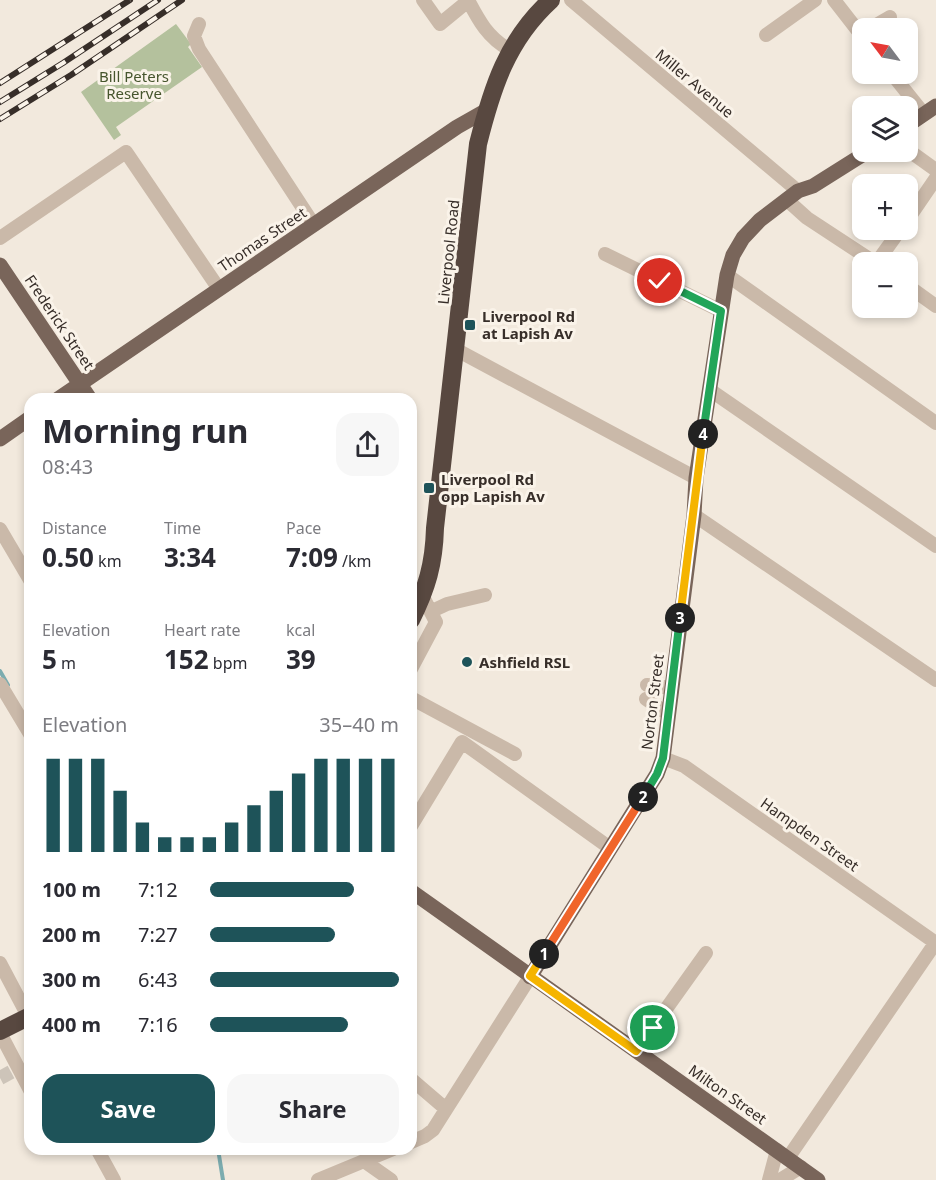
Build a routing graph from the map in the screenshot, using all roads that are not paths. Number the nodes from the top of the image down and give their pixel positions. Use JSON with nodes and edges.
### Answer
{"nodes":[{"id":1,"x":423,"y":0,"type":"edge"},
{"id":2,"x":468,"y":0,"type":"edge"},
{"id":3,"x":551,"y":0,"type":"edge"},
{"id":4,"x":571,"y":0,"type":"edge"},
{"id":5,"x":815,"y":0,"type":"edge"},
{"id":6,"x":834,"y":0,"type":"edge"},
{"id":7,"x":852,"y":20,"type":"edge"},
{"id":8,"x":199,"y":24,"type":"dead end"},
{"id":9,"x":766,"y":35,"type":"dead end"},
{"id":10,"x":510,"y":50,"type":"junction"},
{"id":11,"x":903,"y":84,"type":"edge"},
{"id":12,"x":487,"y":110,"type":"junction"},
{"id":13,"x":930,"y":110,"type":"edge"},
{"id":14,"x":918,"y":157,"type":"edge"},
{"id":15,"x":852,"y":161,"type":"edge"},
{"id":16,"x":936,"y":170,"type":"edge"},
{"id":17,"x":936,"y":178,"type":"edge"},
{"id":18,"x":792,"y":196,"type":"junction"},
{"id":19,"x":918,"y":204,"type":"edge"},
{"id":20,"x":314,"y":225,"type":"junction"},
{"id":21,"x":0,"y":238,"type":"edge"},
{"id":22,"x":892,"y":240,"type":"edge"},
{"id":23,"x":860,"y":252,"type":"edge"},
{"id":24,"x":883,"y":252,"type":"edge"},
{"id":25,"x":605,"y":254,"type":"dead end"},
{"id":26,"x":0,"y":266,"type":"edge"},
{"id":27,"x":727,"y":275,"type":"junction"},
{"id":28,"x":219,"y":289,"type":"junction"},
{"id":29,"x":918,"y":293,"type":"edge"},
{"id":30,"x":936,"y":306,"type":"edge"},
{"id":31,"x":721,"y":311,"type":"junction"},
{"id":32,"x":455,"y":349,"type":"junction"},
{"id":33,"x":80,"y":384,"type":"junction"},
{"id":34,"x":710,"y":390,"type":"junction"},
{"id":35,"x":67,"y":393,"type":"edge"},
{"id":36,"x":86,"y":393,"type":"edge"},
{"id":37,"x":24,"y":422,"type":"edge"},
{"id":38,"x":936,"y":423,"type":"edge"},
{"id":39,"x":0,"y":439,"type":"edge"},
{"id":40,"x":696,"y":478,"type":"junction"},
{"id":41,"x":694,"y":515,"type":"junction"},
{"id":42,"x":0,"y":529,"type":"edge"},
{"id":43,"x":936,"y":546,"type":"edge"},
{"id":44,"x":24,"y":570,"type":"edge"},
{"id":45,"x":485,"y":595,"type":"dead end"},
{"id":46,"x":417,"y":596,"type":"edge"},
{"id":47,"x":434,"y":617,"type":"junction"},
{"id":48,"x":417,"y":655,"type":"edge"},
{"id":49,"x":936,"y":680,"type":"edge"},
{"id":50,"x":0,"y":684,"type":"edge"},
{"id":51,"x":671,"y":688,"type":"junction"},
{"id":52,"x":417,"y":701,"type":"edge"},
{"id":53,"x":668,"y":714,"type":"junction"},
{"id":54,"x":24,"y":724,"type":"edge"},
{"id":55,"x":514,"y":754,"type":"dead end"},
{"id":56,"x":663,"y":758,"type":"junction"},
{"id":57,"x":417,"y":816,"type":"edge"},
{"id":58,"x":610,"y":848,"type":"junction"},
{"id":59,"x":417,"y":895,"type":"edge"},
{"id":60,"x":936,"y":943,"type":"edge"},
{"id":61,"x":706,"y":953,"type":"dead end"},
{"id":62,"x":0,"y":963,"type":"edge"},
{"id":63,"x":530,"y":976,"type":"junction"},
{"id":64,"x":24,"y":1007,"type":"edge"},
{"id":65,"x":24,"y":1019,"type":"edge"},
{"id":66,"x":0,"y":1032,"type":"edge"},
{"id":67,"x":636,"y":1051,"type":"junction"},
{"id":68,"x":20,"y":1069,"type":"edge"},
{"id":69,"x":417,"y":1083,"type":"edge"},
{"id":70,"x":446,"y":1109,"type":"junction"},
{"id":71,"x":417,"y":1139,"type":"edge"},
{"id":72,"x":100,"y":1155,"type":"edge"},
{"id":73,"x":378,"y":1155,"type":"edge"},
{"id":74,"x":789,"y":1159,"type":"junction"},
{"id":75,"x":364,"y":1161,"type":"junction"},
{"id":76,"x":114,"y":1180,"type":"edge"},
{"id":77,"x":318,"y":1180,"type":"edge"},
{"id":78,"x":391,"y":1180,"type":"edge"},
{"id":79,"x":768,"y":1180,"type":"edge"},
{"id":80,"x":780,"y":1180,"type":"edge"},
{"id":81,"x":818,"y":1180,"type":"edge"}],
"edges":[{"from":1,"to":2,"type":"street"},
{"from":2,"to":10,"type":"street"},
{"from":3,"to":10,"type":"highway","name":"Liverpool Road"},
{"from":4,"to":18,"type":"street","name":"Miller Avenue"},
{"from":5,"to":9,"type":"street"},
{"from":6,"to":7,"type":"street"},
{"from":8,"to":20,"type":"street"},
{"from":10,"to":12,"type":"highway","name":"Liverpool Road"},
{"from":11,"to":13,"type":"street"},
{"from":12,"to":20,"type":"main road","name":"Thomas Street"},
{"from":12,"to":32,"type":"highway","name":"Liverpool Road"},
{"from":14,"to":16,"type":"street"},
{"from":15,"to":18,"type":"main road","name":"Norton Street"},
{"from":17,"to":19,"type":"street"},
{"from":18,"to":23,"type":"street","name":"Miller Avenue"},
{"from":18,"to":27,"type":"main road","name":"Norton Street"},
{"from":20,"to":28,"type":"main road","name":"Thomas Street"},
{"from":21,"to":28,"type":"street"},
{"from":22,"to":24,"type":"street"},
{"from":25,"to":31,"type":"street"},
{"from":26,"to":33,"type":"main road","name":"Frederick Street"},
{"from":27,"to":31,"type":"main road","name":"Norton Street"},
{"from":27,"to":38,"type":"street"},
{"from":28,"to":33,"type":"main road","name":"Thomas Street"},
{"from":29,"to":30,"type":"street"},
{"from":31,"to":34,"type":"main road","name":"Norton Street"},
{"from":32,"to":40,"type":"street"},
{"from":32,"to":46,"type":"highway","name":"Liverpool Road"},
{"from":33,"to":35,"type":"main road","name":"Thomas Street"},
{"from":33,"to":36,"type":"main road","name":"Frederick Street"},
{"from":34,"to":40,"type":"main road","name":"Norton Street"},
{"from":34,"to":43,"type":"street"},
{"from":37,"to":39,"type":"main road"},
{"from":40,"to":41,"type":"main road","name":"Norton Street"},
{"from":41,"to":49,"type":"street"},
{"from":41,"to":51,"type":"main road","name":"Norton Street"},
{"from":42,"to":44,"type":"street"},
{"from":45,"to":47,"type":"street"},
{"from":46,"to":47,"type":"street"},
{"from":47,"to":48,"type":"street"},
{"from":50,"to":54,"type":"street"},
{"from":51,"to":53,"type":"main road","name":"Norton Street"},
{"from":51,"to":53,"type":"street"},
{"from":52,"to":55,"type":"street"},
{"from":53,"to":56,"type":"main road","name":"Norton Street"},
{"from":56,"to":58,"type":"main road","name":"Norton Street"},
{"from":56,"to":60,"type":"street","name":"Hampden Street"},
{"from":57,"to":58,"type":"street"},
{"from":58,"to":63,"type":"main road","name":"Norton Street"},
{"from":59,"to":63,"type":"main road","name":"Milton Street"},
{"from":60,"to":74,"type":"street"},
{"from":61,"to":67,"type":"street"},
{"from":62,"to":64,"type":"street"},
{"from":63,"to":67,"type":"main road","name":"Milton Street"},
{"from":63,"to":70,"type":"street","name":"Norton Street"},
{"from":65,"to":66,"type":"highway"},
{"from":66,"to":68,"type":"street"},
{"from":67,"to":74,"type":"main road","name":"Milton Street"},
{"from":69,"to":70,"type":"street"},
{"from":70,"to":71,"type":"street","name":"Norton Street"},
{"from":72,"to":76,"type":"street"},
{"from":73,"to":75,"type":"street"},
{"from":74,"to":79,"type":"street"},
{"from":74,"to":80,"type":"street"},
{"from":74,"to":81,"type":"main road","name":"Milton Street"},
{"from":75,"to":77,"type":"street"},
{"from":75,"to":78,"type":"street"}]}
